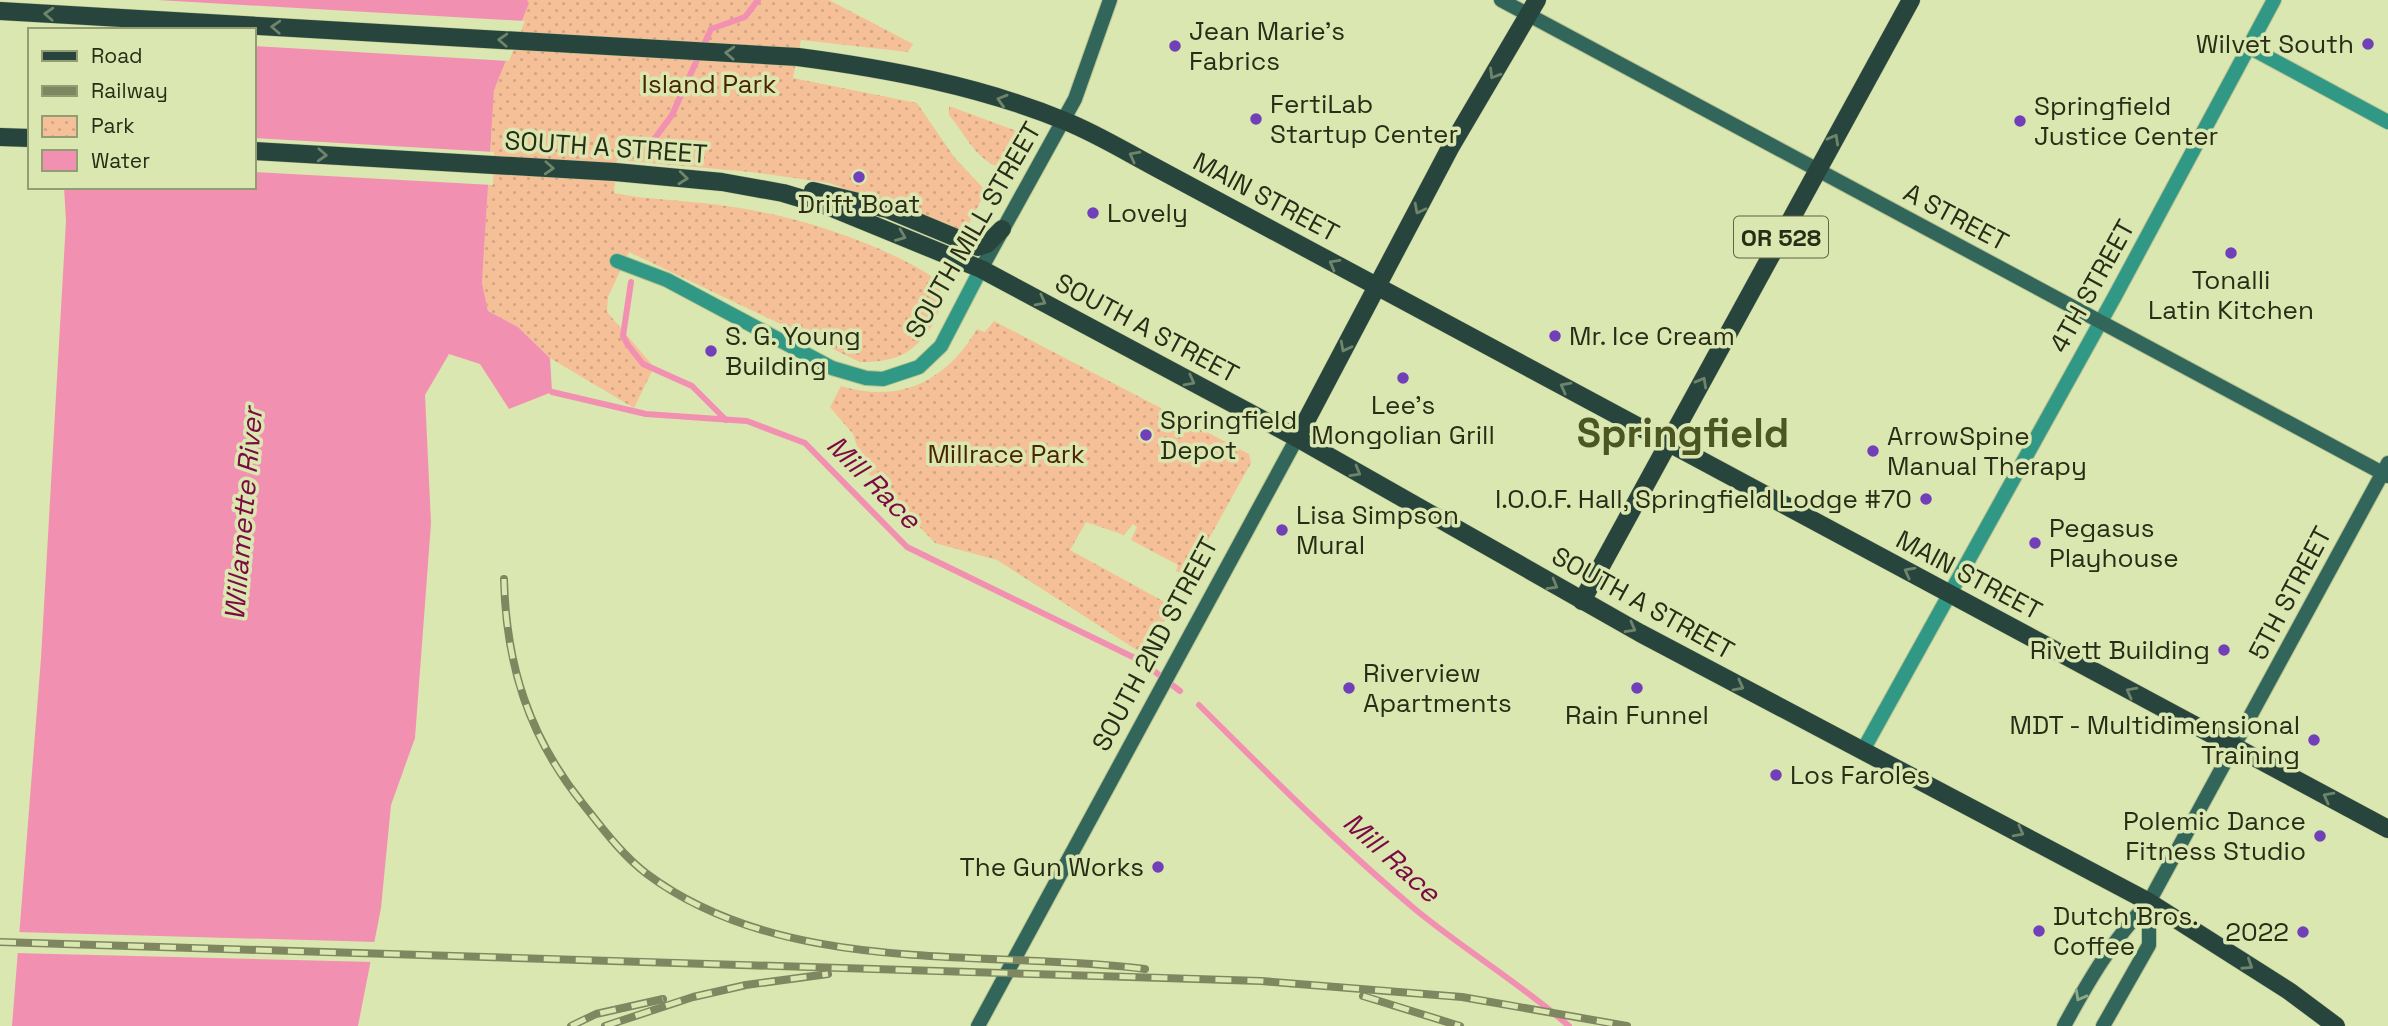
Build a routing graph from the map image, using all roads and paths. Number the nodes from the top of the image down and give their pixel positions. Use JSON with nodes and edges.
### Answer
{"nodes":[{"id":1,"x":1110,"y":0,"type":"edge"},
{"id":2,"x":1501,"y":0,"type":"edge"},
{"id":3,"x":1911,"y":0,"type":"edge"},
{"id":4,"x":2274,"y":0,"type":"edge"},
{"id":5,"x":1533,"y":7,"type":"edge"},
{"id":6,"x":0,"y":11,"type":"edge"},
{"id":7,"x":2249,"y":47,"type":"junction"},
{"id":8,"x":1064,"y":121,"type":"junction"},
{"id":9,"x":2388,"y":122,"type":"edge"},
{"id":10,"x":0,"y":137,"type":"edge"},
{"id":11,"x":28,"y":138,"type":"edge"},
{"id":12,"x":256,"y":151,"type":"edge"},
{"id":13,"x":1817,"y":171,"type":"junction"},
{"id":14,"x":722,"y":183,"type":"junction"},
{"id":15,"x":1002,"y":229,"type":"junction"},
{"id":16,"x":617,"y":261,"type":"dead end"},
{"id":17,"x":981,"y":269,"type":"junction"},
{"id":18,"x":1377,"y":287,"type":"junction"},
{"id":19,"x":2100,"y":322,"type":"junction"},
{"id":20,"x":1297,"y":438,"type":"junction"},
{"id":21,"x":1669,"y":442,"type":"junction"},
{"id":22,"x":2386,"y":471,"type":"edge"},
{"id":23,"x":1949,"y":594,"type":"junction"},
{"id":24,"x":1582,"y":601,"type":"junction"},
{"id":25,"x":2235,"y":747,"type":"junction"},
{"id":26,"x":1862,"y":752,"type":"junction"},
{"id":27,"x":2388,"y":829,"type":"edge"},
{"id":28,"x":2149,"y":902,"type":"junction"},
{"id":29,"x":978,"y":1026,"type":"edge"},
{"id":30,"x":2064,"y":1026,"type":"edge"},
{"id":31,"x":2103,"y":1026,"type":"edge"},
{"id":32,"x":2336,"y":1026,"type":"edge"}],
"edges":[{"from":1,"to":8,"type":"street","name":"SOUTH MILL STREET"},
{"from":2,"to":5,"type":"street","name":"A STREET"},
{"from":13,"to":3,"type":"main road","number":"OR 528","one_way":true},
{"from":4,"to":7,"type":"street","name":"4TH STREET"},
{"from":5,"to":13,"type":"street","name":"A STREET"},
{"from":5,"to":18,"type":"main road","name":"SOUTH 2ND STREET","one_way":true},
{"from":8,"to":6,"type":"main road","name":"MAIN STREET","one_way":true},
{"from":7,"to":9,"type":"street"},
{"from":7,"to":19,"type":"street","name":"4TH STREET"},
{"from":8,"to":15,"type":"street","name":"SOUTH MILL STREET"},
{"from":18,"to":8,"type":"main road","name":"MAIN STREET","one_way":true},
{"from":10,"to":11,"type":"main road"},
{"from":12,"to":14,"type":"main road","name":"SOUTH A STREET","one_way":true},
{"from":13,"to":19,"type":"street","name":"A STREET"},
{"from":21,"to":13,"type":"main road","number":"OR 528","one_way":true},
{"from":14,"to":15,"type":"main road"},
{"from":14,"to":17,"type":"main road","name":"SOUTH A STREET","one_way":true},
{"from":15,"to":17,"type":"street","name":"SOUTH MILL STREET"},
{"from":16,"to":17,"type":"street","name":"SOUTH MILL STREET"},
{"from":17,"to":20,"type":"main road","name":"SOUTH A STREET","one_way":true},
{"from":18,"to":20,"type":"main road","name":"SOUTH 2ND STREET","one_way":true},
{"from":21,"to":18,"type":"main road","name":"MAIN STREET","one_way":true},
{"from":19,"to":22,"type":"street","name":"A STREET"},
{"from":19,"to":23,"type":"street","name":"4TH STREET"},
{"from":20,"to":24,"type":"main road","name":"SOUTH A STREET","one_way":true},
{"from":20,"to":29,"type":"street","name":"SOUTH 2ND STREET"},
{"from":23,"to":21,"type":"main road","name":"MAIN STREET","one_way":true},
{"from":21,"to":24,"type":"main road","number":"OR 528"},
{"from":22,"to":25,"type":"street","name":"5TH STREET"},
{"from":25,"to":23,"type":"main road","name":"MAIN STREET","one_way":true},
{"from":23,"to":26,"type":"street","name":"4TH STREET"},
{"from":24,"to":26,"type":"main road","name":"SOUTH A STREET","one_way":true},
{"from":27,"to":25,"type":"main road","name":"MAIN STREET","one_way":true},
{"from":25,"to":28,"type":"street","name":"5TH STREET"},
{"from":26,"to":28,"type":"main road","name":"SOUTH A STREET","one_way":true},
{"from":28,"to":30,"type":"street","one_way":true},
{"from":28,"to":31,"type":"street"},
{"from":28,"to":32,"type":"main road","name":"SOUTH A STREET","one_way":true}]}
